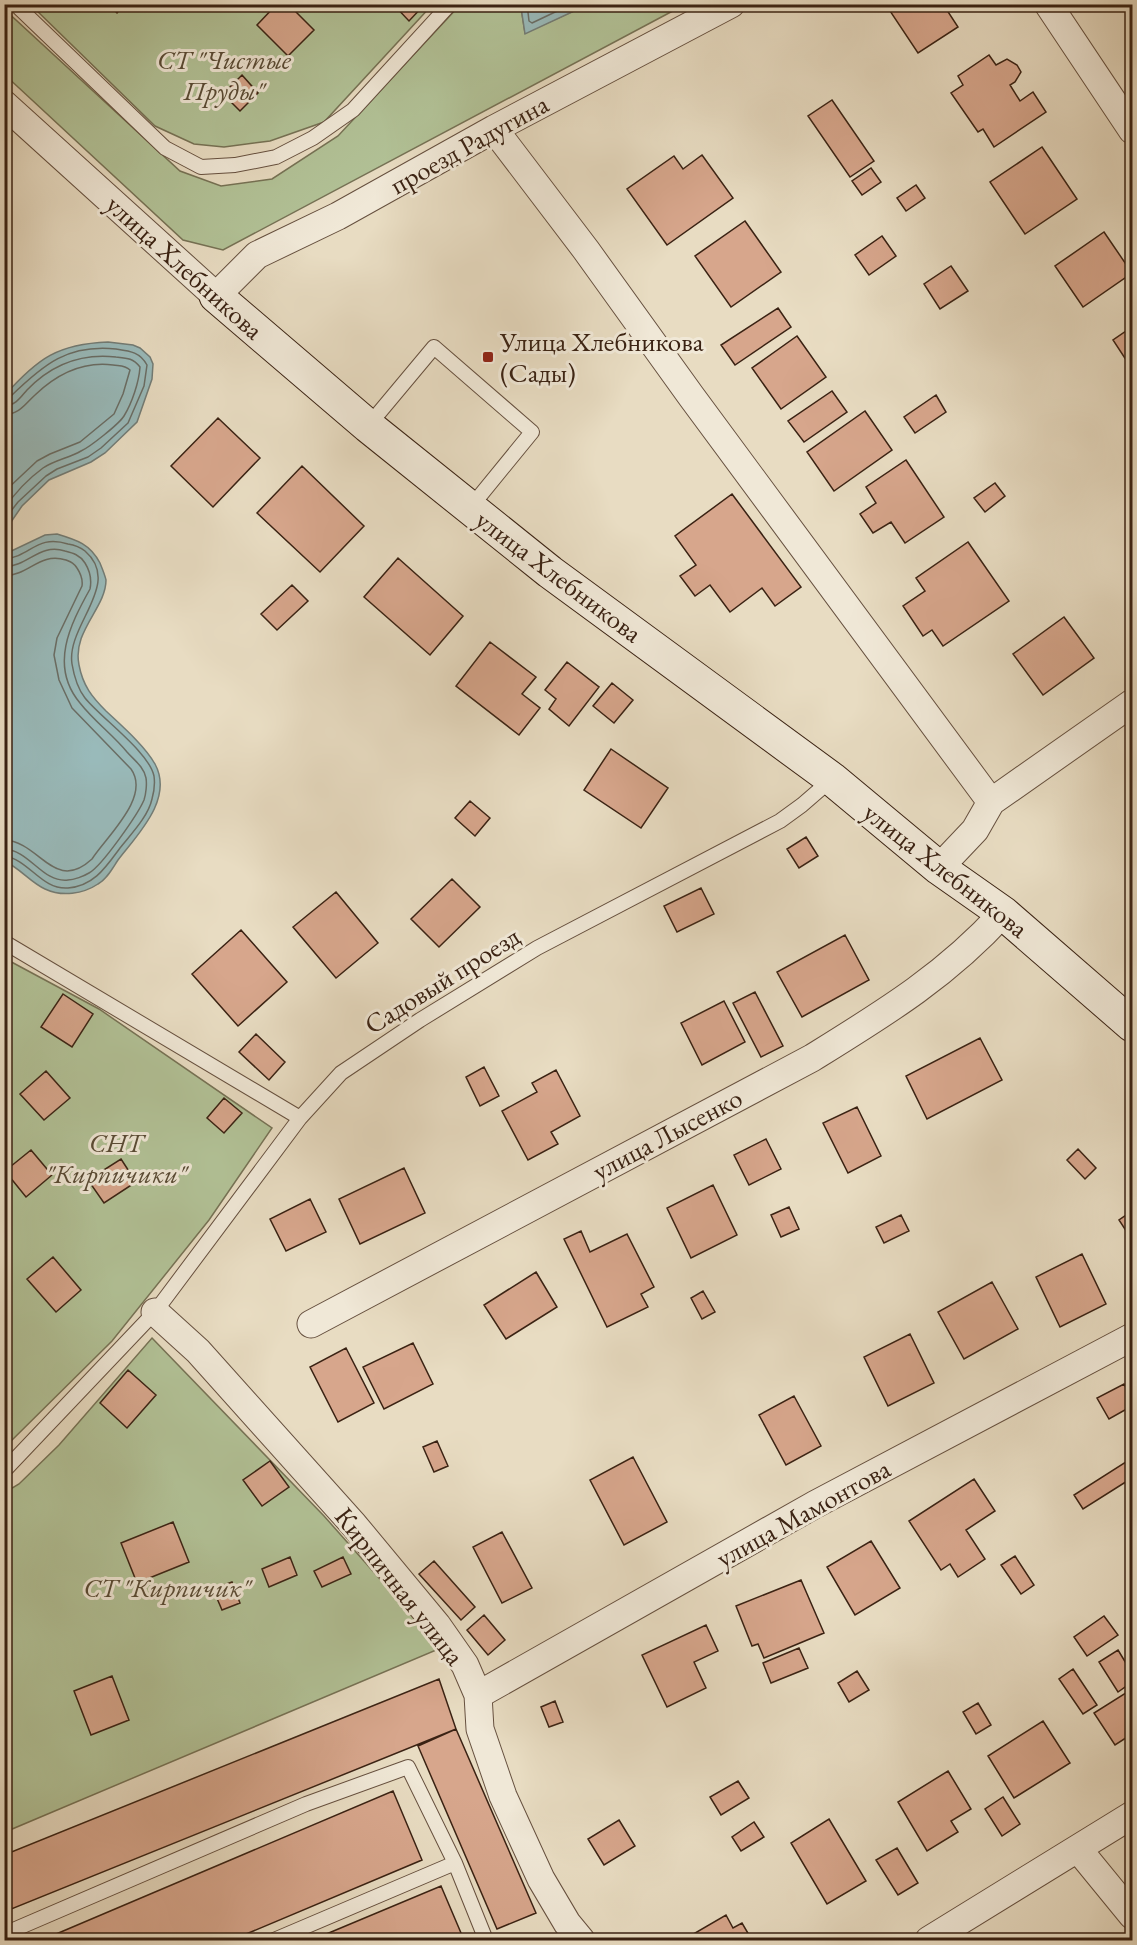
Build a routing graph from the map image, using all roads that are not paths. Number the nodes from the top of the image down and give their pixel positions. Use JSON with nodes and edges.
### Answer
{"nodes":[{"id":1,"x":450,"y":4,"type":"edge"},
{"id":2,"x":731,"y":4,"type":"edge"},
{"id":3,"x":1048,"y":4,"type":"edge"},
{"id":4,"x":16,"y":5,"type":"edge"},
{"id":5,"x":4,"y":104,"type":"edge"},
{"id":6,"x":494,"y":129,"type":"junction"},
{"id":7,"x":1132,"y":130,"type":"edge"},
{"id":8,"x":216,"y":296,"type":"junction"},
{"id":9,"x":368,"y":426,"type":"junction"},
{"id":10,"x":470,"y":508,"type":"junction"},
{"id":11,"x":1132,"y":703,"type":"edge"},
{"id":12,"x":832,"y":779,"type":"junction"},
{"id":13,"x":991,"y":802,"type":"junction"},
{"id":14,"x":939,"y":868,"type":"junction"},
{"id":15,"x":1003,"y":913,"type":"junction"},
{"id":16,"x":4,"y":942,"type":"edge"},
{"id":17,"x":1132,"y":1025,"type":"edge"},
{"id":18,"x":300,"y":1118,"type":"junction"},
{"id":19,"x":155,"y":1312,"type":"junction"},
{"id":20,"x":311,"y":1324,"type":"dead end"},
{"id":21,"x":1132,"y":1337,"type":"edge"},
{"id":22,"x":4,"y":1471,"type":"edge"},
{"id":23,"x":478,"y":1695,"type":"junction"},
{"id":24,"x":1132,"y":1815,"type":"edge"},
{"id":25,"x":1078,"y":1849,"type":"junction"},
{"id":26,"x":455,"y":1863,"type":"junction"},
{"id":27,"x":1132,"y":1915,"type":"edge"},
{"id":28,"x":4,"y":1934,"type":"edge"},
{"id":29,"x":575,"y":1939,"type":"edge"},
{"id":30,"x":274,"y":1941,"type":"edge"},
{"id":31,"x":486,"y":1941,"type":"edge"},
{"id":32,"x":929,"y":1941,"type":"edge"}],
"edges":[{"from":1,"to":4,"type":"lane"},
{"from":2,"to":6,"type":"street","name":"проезд Радугина"},
{"from":3,"to":7,"type":"street"},
{"from":5,"to":8,"type":"street","name":"улица Хлебникова"},
{"from":6,"to":8,"type":"street","name":"проезд Радугина"},
{"from":6,"to":13,"type":"street"},
{"from":8,"to":9,"type":"street","name":"улица Хлебникова"},
{"from":9,"to":10,"type":"street","name":"улица Хлебникова"},
{"from":9,"to":10,"type":"lane"},
{"from":10,"to":12,"type":"street","name":"улица Хлебникова"},
{"from":11,"to":13,"type":"street"},
{"from":12,"to":14,"type":"street","name":"улица Хлебникова"},
{"from":12,"to":18,"type":"lane","name":"Садовый проезд"},
{"from":13,"to":14,"type":"street"},
{"from":14,"to":15,"type":"street","name":"улица Хлебникова"},
{"from":15,"to":17,"type":"street","name":"улица Хлебникова"},
{"from":15,"to":20,"type":"street","name":"улица Лысенко"},
{"from":16,"to":18,"type":"lane"},
{"from":18,"to":19,"type":"lane","name":"Садовый проезд"},
{"from":19,"to":22,"type":"lane","name":"Садовый проезд"},
{"from":19,"to":23,"type":"street","name":"Кирпичная улица"},
{"from":21,"to":23,"type":"street","name":"улица Мамонтова"},
{"from":23,"to":29,"type":"street","name":"Кирпичная улица"},
{"from":24,"to":25,"type":"street"},
{"from":25,"to":27,"type":"street"},
{"from":25,"to":32,"type":"street"},
{"from":26,"to":28,"type":"lane"},
{"from":26,"to":30,"type":"lane"},
{"from":26,"to":31,"type":"lane"}]}
